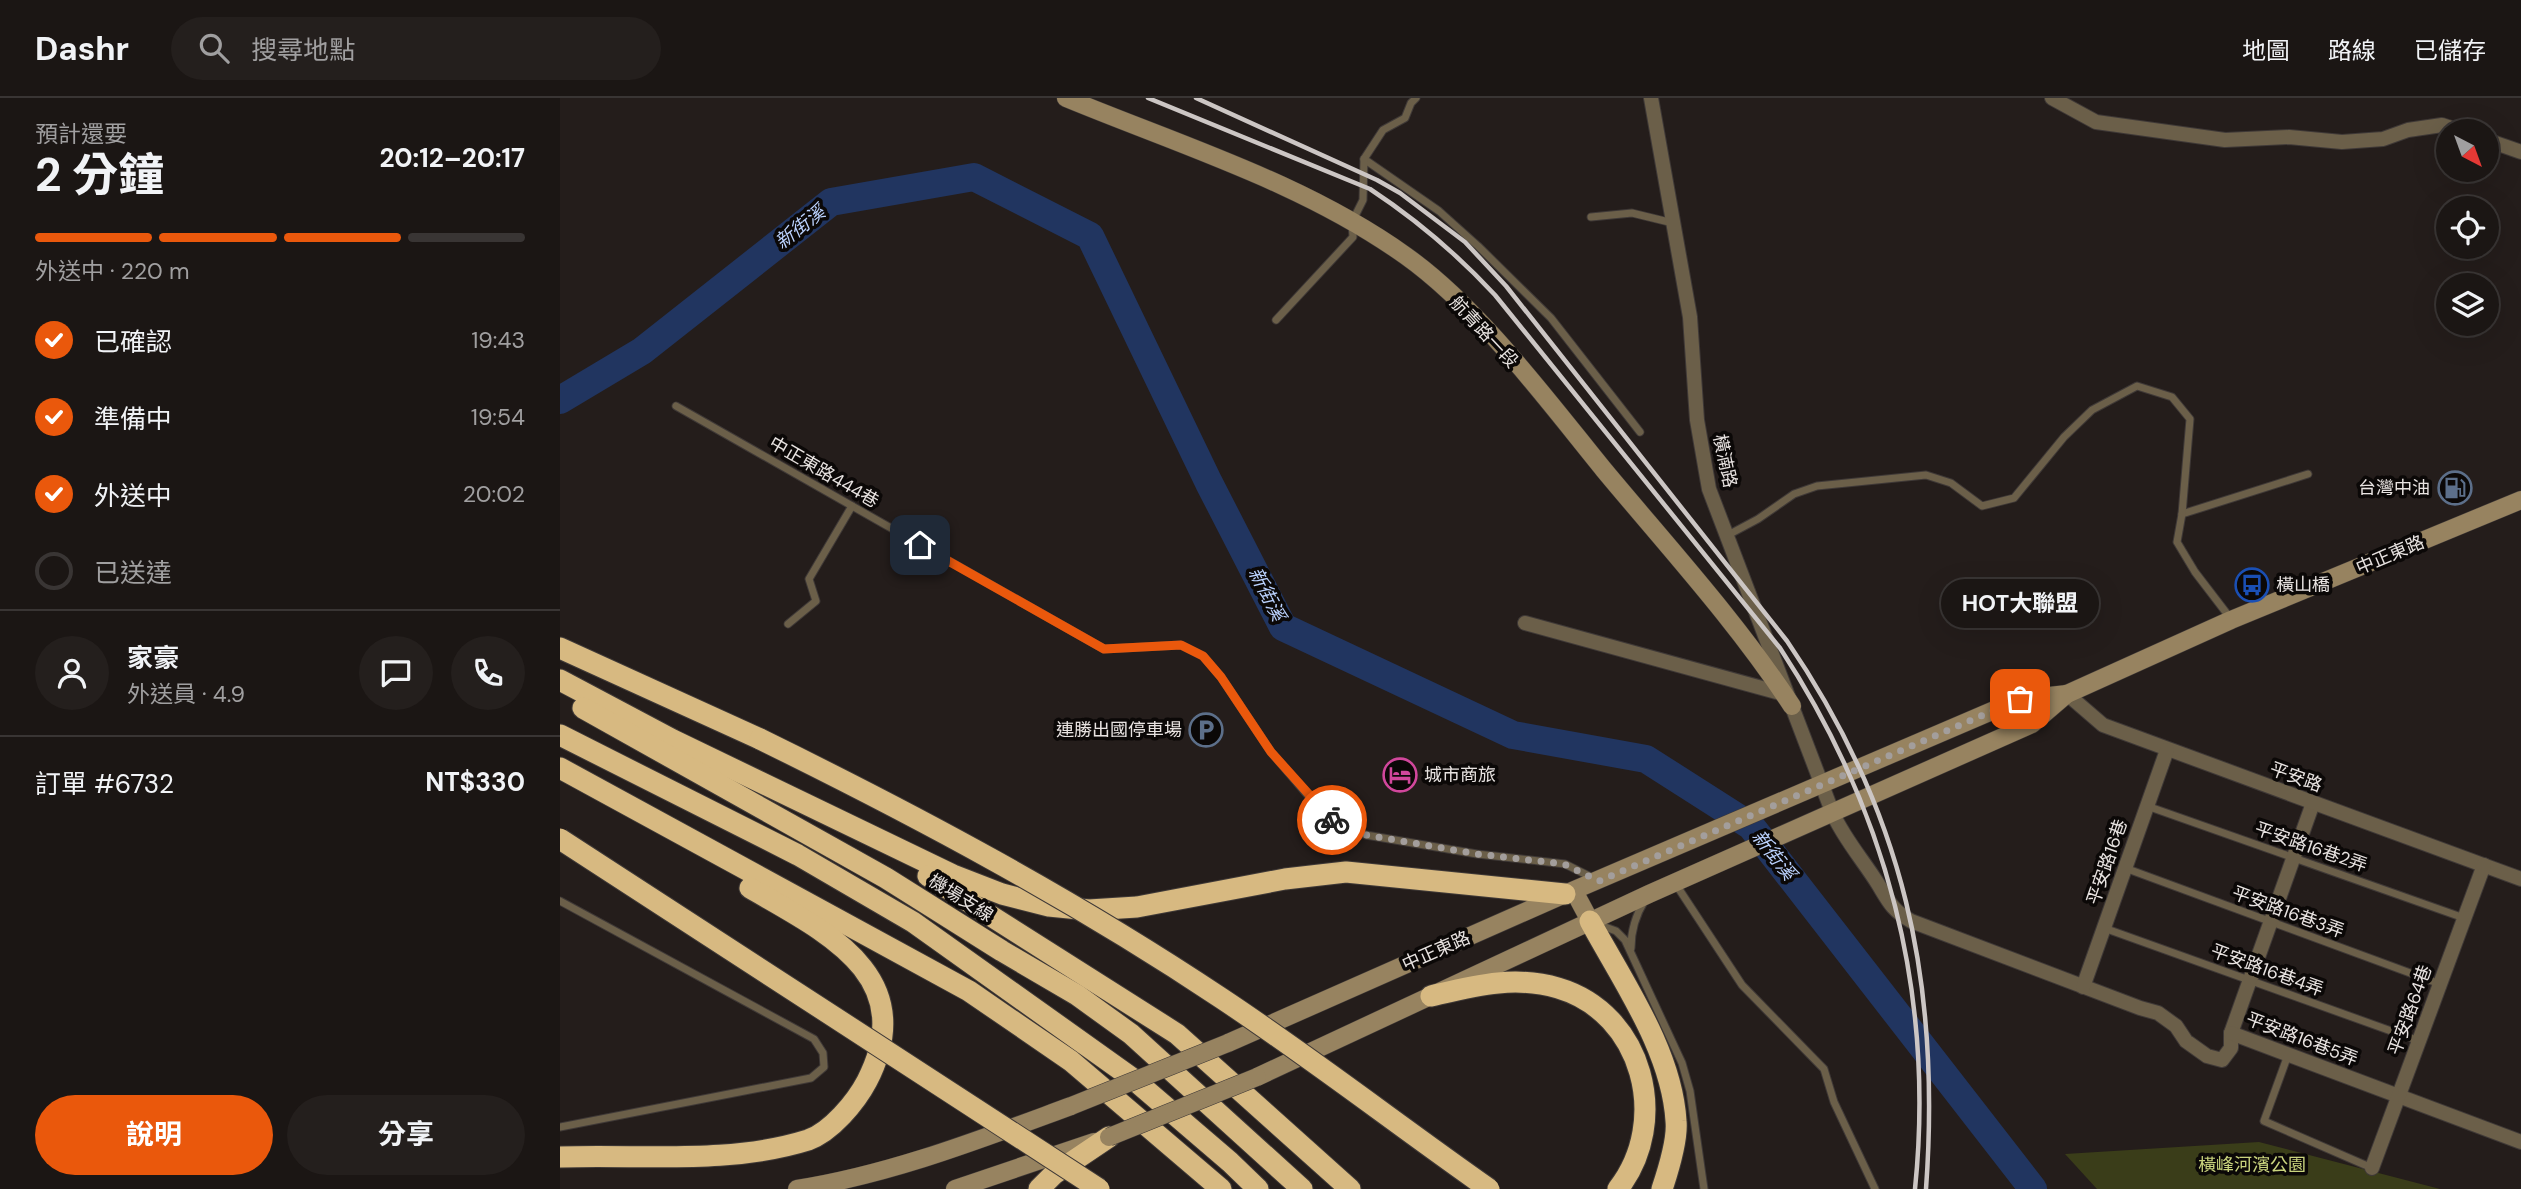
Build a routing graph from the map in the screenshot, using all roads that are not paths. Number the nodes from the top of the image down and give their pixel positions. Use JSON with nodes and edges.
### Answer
{"nodes":[{"id":1,"x":1066,"y":98,"type":"edge"},
{"id":2,"x":1416,"y":98,"type":"edge"},
{"id":3,"x":1651,"y":98,"type":"edge"},
{"id":4,"x":2052,"y":98,"type":"edge"},
{"id":5,"x":2436,"y":126,"type":"edge"},
{"id":6,"x":2499,"y":144,"type":"edge"},
{"id":7,"x":2521,"y":152,"type":"edge"},
{"id":8,"x":1364,"y":159,"type":"junction"},
{"id":9,"x":1591,"y":217,"type":"dead end"},
{"id":10,"x":1352,"y":222,"type":"junction"},
{"id":11,"x":1673,"y":224,"type":"junction"},
{"id":12,"x":1276,"y":320,"type":"dead end"},
{"id":13,"x":676,"y":406,"type":"dead end"},
{"id":14,"x":1640,"y":432,"type":"dead end"},
{"id":15,"x":2308,"y":474,"type":"dead end"},
{"id":16,"x":2521,"y":500,"type":"edge"},
{"id":17,"x":852,"y":506,"type":"junction"},
{"id":18,"x":2182,"y":514,"type":"junction"},
{"id":19,"x":1728,"y":535,"type":"junction"},
{"id":20,"x":2231,"y":620,"type":"junction"},
{"id":21,"x":1525,"y":623,"type":"dead end"},
{"id":22,"x":788,"y":624,"type":"dead end"},
{"id":23,"x":560,"y":648,"type":"edge"},
{"id":24,"x":560,"y":680,"type":"edge"},
{"id":25,"x":2067,"y":694,"type":"junction"},
{"id":26,"x":560,"y":695,"type":"edge"},
{"id":27,"x":1788,"y":700,"type":"junction"},
{"id":28,"x":560,"y":735,"type":"edge"},
{"id":29,"x":2167,"y":750,"type":"junction"},
{"id":30,"x":560,"y":768,"type":"edge"},
{"id":31,"x":1821,"y":783,"type":"junction"},
{"id":32,"x":611,"y":797,"type":"junction"},
{"id":33,"x":2314,"y":803,"type":"junction"},
{"id":34,"x":2147,"y":806,"type":"junction"},
{"id":35,"x":1833,"y":814,"type":"junction"},
{"id":36,"x":837,"y":820,"type":"junction"},
{"id":37,"x":560,"y":839,"type":"edge"},
{"id":38,"x":2294,"y":858,"type":"junction"},
{"id":39,"x":2484,"y":865,"type":"junction"},
{"id":40,"x":2125,"y":868,"type":"junction"},
{"id":41,"x":2521,"y":878,"type":"edge"},
{"id":42,"x":1599,"y":881,"type":"junction"},
{"id":43,"x":1675,"y":883,"type":"junction"},
{"id":44,"x":1570,"y":893,"type":"junction"},
{"id":45,"x":1649,"y":894,"type":"junction"},
{"id":46,"x":560,"y":901,"type":"edge"},
{"id":47,"x":2465,"y":918,"type":"junction"},
{"id":48,"x":1590,"y":921,"type":"junction"},
{"id":49,"x":2271,"y":922,"type":"junction"},
{"id":50,"x":2104,"y":928,"type":"junction"},
{"id":51,"x":1631,"y":952,"type":"junction"},
{"id":52,"x":2250,"y":980,"type":"junction"},
{"id":53,"x":2440,"y":984,"type":"junction"},
{"id":54,"x":2084,"y":987,"type":"junction"},
{"id":55,"x":1431,"y":996,"type":"junction"},
{"id":56,"x":2231,"y":1033,"type":"junction"},
{"id":57,"x":2419,"y":1041,"type":"junction"},
{"id":58,"x":2288,"y":1055,"type":"junction"},
{"id":59,"x":2399,"y":1096,"type":"junction"},
{"id":60,"x":560,"y":1127,"type":"edge"},
{"id":61,"x":1109,"y":1137,"type":"junction"},
{"id":62,"x":2521,"y":1142,"type":"edge"},
{"id":63,"x":1298,"y":1144,"type":"junction"},
{"id":64,"x":560,"y":1157,"type":"edge"},
{"id":65,"x":2372,"y":1168,"type":"joint"},
{"id":66,"x":879,"y":1181,"type":"edge"},
{"id":67,"x":1218,"y":1187,"type":"edge"},
{"id":68,"x":797,"y":1189,"type":"edge"},
{"id":69,"x":955,"y":1189,"type":"edge"},
{"id":70,"x":1038,"y":1189,"type":"edge"},
{"id":71,"x":1099,"y":1189,"type":"edge"},
{"id":72,"x":1258,"y":1189,"type":"edge"},
{"id":73,"x":1303,"y":1189,"type":"edge"},
{"id":74,"x":1338,"y":1189,"type":"edge"},
{"id":75,"x":1350,"y":1189,"type":"edge"},
{"id":76,"x":1489,"y":1189,"type":"edge"},
{"id":77,"x":1618,"y":1189,"type":"edge"},
{"id":78,"x":1662,"y":1189,"type":"edge"},
{"id":79,"x":1704,"y":1189,"type":"edge"},
{"id":80,"x":1875,"y":1189,"type":"edge"}],
"edges":[{"from":1,"to":10,"type":"main road","name":"航青路一段"},
{"from":2,"to":8,"type":"lane"},
{"from":3,"to":11,"type":"street","name":"橫湳路"},
{"from":4,"to":5,"type":"street"},
{"from":6,"to":7,"type":"street"},
{"from":8,"to":10,"type":"lane"},
{"from":8,"to":14,"type":"lane"},
{"from":9,"to":11,"type":"lane"},
{"from":10,"to":12,"type":"lane"},
{"from":10,"to":27,"type":"main road","name":"航青路一段"},
{"from":11,"to":19,"type":"street","name":"橫湳路"},
{"from":13,"to":17,"type":"lane","name":"中正東路444巷"},
{"from":15,"to":18,"type":"lane"},
{"from":16,"to":20,"type":"main road","name":"中正東路"},
{"from":17,"to":22,"type":"lane"},
{"from":17,"to":42,"type":"lane","name":"中正東路444巷"},
{"from":18,"to":19,"type":"lane"},
{"from":18,"to":20,"type":"lane"},
{"from":19,"to":27,"type":"street","name":"橫湳路"},
{"from":20,"to":25,"type":"main road","name":"中正東路"},
{"from":21,"to":27,"type":"street"},
{"from":23,"to":76,"type":"highway","bridge":true},
{"from":24,"to":36,"type":"highway"},
{"from":25,"to":29,"type":"street","name":"平安路"},
{"from":25,"to":31,"type":"main road","name":"中正東路"},
{"from":25,"to":35,"type":"main road","name":"中正東路"},
{"from":26,"to":73,"type":"highway","name":"機場支線"},
{"from":27,"to":31,"type":"street","name":"橫湳路"},
{"from":28,"to":72,"type":"highway"},
{"from":29,"to":33,"type":"street","name":"平安路"},
{"from":29,"to":34,"type":"street","name":"平安路16巷"},
{"from":30,"to":32,"type":"highway"},
{"from":31,"to":35,"type":"street","name":"橫湳路"},
{"from":31,"to":42,"type":"main road","name":"中正東路"},
{"from":32,"to":64,"type":"highway"},
{"from":32,"to":67,"type":"highway"},
{"from":33,"to":38,"type":"street"},
{"from":33,"to":39,"type":"street","name":"平安路"},
{"from":34,"to":38,"type":"lane","name":"平安路16巷2弄"},
{"from":34,"to":40,"type":"street","name":"平安路16巷"},
{"from":35,"to":43,"type":"main road","name":"中正東路"},
{"from":35,"to":54,"type":"street","name":"橫湳路"},
{"from":36,"to":44,"type":"highway"},
{"from":36,"to":63,"type":"highway"},
{"from":37,"to":71,"type":"highway","bridge":true},
{"from":38,"to":47,"type":"lane","name":"平安路16巷2弄"},
{"from":38,"to":49,"type":"street"},
{"from":39,"to":41,"type":"street","name":"平安路"},
{"from":39,"to":47,"type":"street","name":"平安路64巷"},
{"from":40,"to":49,"type":"lane","name":"平安路16巷3弄"},
{"from":40,"to":50,"type":"street","name":"平安路16巷"},
{"from":42,"to":44,"type":"main road","name":"中正東路"},
{"from":43,"to":45,"type":"main road","name":"中正東路"},
{"from":43,"to":80,"type":"lane"},
{"from":44,"to":48,"type":"main road"},
{"from":44,"to":66,"type":"main road","name":"中正東路","bridge":true},
{"from":45,"to":48,"type":"main road","name":"中正東路"},
{"from":45,"to":51,"type":"lane"},
{"from":46,"to":60,"type":"lane"},
{"from":47,"to":53,"type":"street","name":"平安路64巷"},
{"from":48,"to":51,"type":"lane"},
{"from":48,"to":55,"type":"main road","name":"中正東路"},
{"from":48,"to":78,"type":"highway"},
{"from":49,"to":52,"type":"street"},
{"from":49,"to":53,"type":"lane","name":"平安路16巷3弄"},
{"from":50,"to":52,"type":"lane","name":"平安路16巷4弄"},
{"from":50,"to":54,"type":"street","name":"平安路16巷"},
{"from":51,"to":79,"type":"lane"},
{"from":52,"to":56,"type":"street"},
{"from":52,"to":57,"type":"lane","name":"平安路16巷4弄"},
{"from":53,"to":57,"type":"street","name":"平安路64巷"},
{"from":54,"to":56,"type":"street","name":"橫湳路"},
{"from":55,"to":61,"type":"main road","name":"中正東路","bridge":true},
{"from":55,"to":77,"type":"highway"},
{"from":56,"to":58,"type":"street","name":"平安路16巷5弄"},
{"from":57,"to":59,"type":"street","name":"平安路64巷"},
{"from":58,"to":59,"type":"street","name":"平安路16巷5弄"},
{"from":58,"to":65,"type":"lane"},
{"from":59,"to":62,"type":"street","name":"平安路16巷5弄"},
{"from":59,"to":65,"type":"street","name":"平安路64巷"},
{"from":61,"to":69,"type":"main road","name":"中正東路"},
{"from":61,"to":70,"type":"highway"},
{"from":63,"to":74,"type":"highway"},
{"from":63,"to":75,"type":"highway"},
{"from":66,"to":68,"type":"main road","name":"中正東路"}]}
